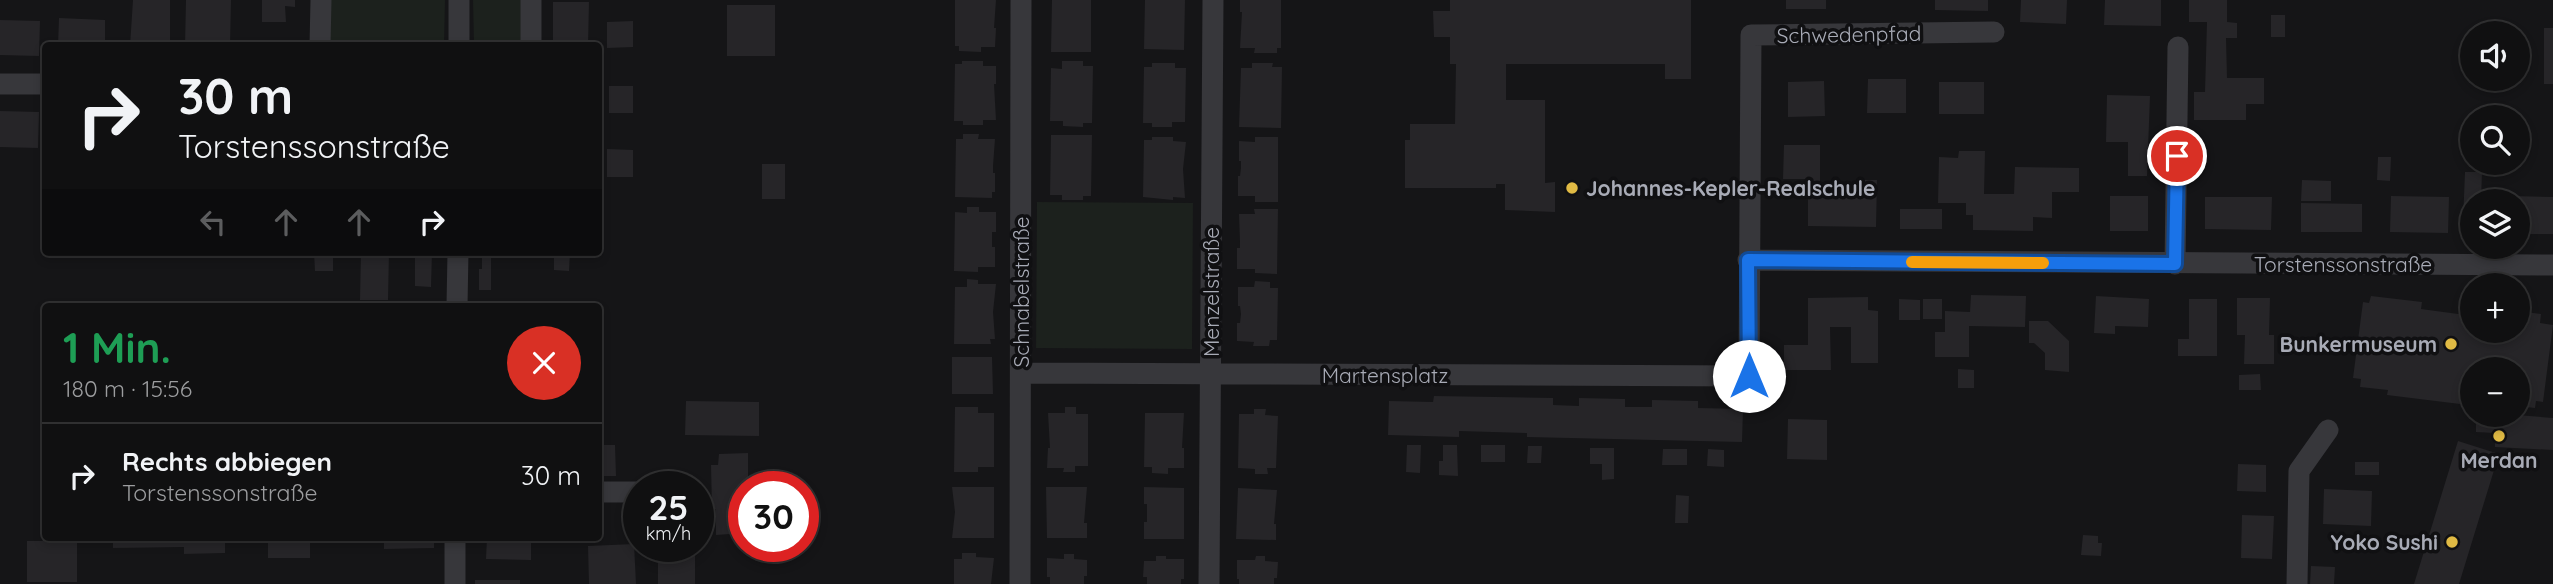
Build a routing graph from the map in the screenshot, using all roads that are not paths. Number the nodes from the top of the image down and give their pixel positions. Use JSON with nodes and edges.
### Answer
{"nodes":[{"id":1,"x":321,"y":0,"type":"edge"},
{"id":2,"x":459,"y":0,"type":"edge"},
{"id":3,"x":531,"y":0,"type":"edge"},
{"id":4,"x":1021,"y":0,"type":"edge"},
{"id":5,"x":1213,"y":0,"type":"edge"},
{"id":6,"x":1994,"y":32,"type":"dead end"},
{"id":7,"x":320,"y":42,"type":"edge"},
{"id":8,"x":459,"y":42,"type":"edge"},
{"id":9,"x":531,"y":42,"type":"edge"},
{"id":10,"x":2178,"y":47,"type":"dead end"},
{"id":11,"x":0,"y":84,"type":"edge"},
{"id":12,"x":42,"y":84,"type":"edge"},
{"id":13,"x":458,"y":256,"type":"edge"},
{"id":14,"x":1748,"y":260,"type":"junction"},
{"id":15,"x":2175,"y":264,"type":"junction"},
{"id":16,"x":2553,"y":265,"type":"edge"},
{"id":17,"x":457,"y":303,"type":"edge"},
{"id":18,"x":1021,"y":373,"type":"junction"},
{"id":19,"x":1210,"y":375,"type":"junction"},
{"id":20,"x":1749,"y":376,"type":"joint"},
{"id":21,"x":2328,"y":430,"type":"dead end"},
{"id":22,"x":602,"y":492,"type":"edge"},
{"id":23,"x":623,"y":492,"type":"edge"},
{"id":24,"x":455,"y":541,"type":"edge"},
{"id":25,"x":455,"y":584,"type":"edge"},
{"id":26,"x":1020,"y":584,"type":"edge"},
{"id":27,"x":1209,"y":584,"type":"edge"},
{"id":28,"x":2297,"y":584,"type":"edge"}],
"edges":[{"from":1,"to":7,"type":"street"},
{"from":2,"to":8,"type":"street"},
{"from":3,"to":9,"type":"street"},
{"from":4,"to":18,"type":"street","name":"Schnabelstraße"},
{"from":5,"to":19,"type":"street","name":"Menzelstraße"},
{"from":6,"to":14,"type":"street","name":"Schwedenpfad"},
{"from":10,"to":15,"type":"street"},
{"from":11,"to":12,"type":"street"},
{"from":13,"to":17,"type":"street"},
{"from":14,"to":15,"type":"street","name":"Torstenssonstraße"},
{"from":14,"to":20,"type":"street","name":"Schwedenpfad"},
{"from":15,"to":16,"type":"street","name":"Torstenssonstraße"},
{"from":18,"to":19,"type":"street","name":"Martensplatz"},
{"from":18,"to":26,"type":"street","name":"Schnabelstraße"},
{"from":19,"to":20,"type":"street","name":"Martensplatz"},
{"from":19,"to":27,"type":"street","name":"Menzelstraße"},
{"from":21,"to":28,"type":"street"},
{"from":22,"to":23,"type":"street"},
{"from":24,"to":25,"type":"street"}]}
